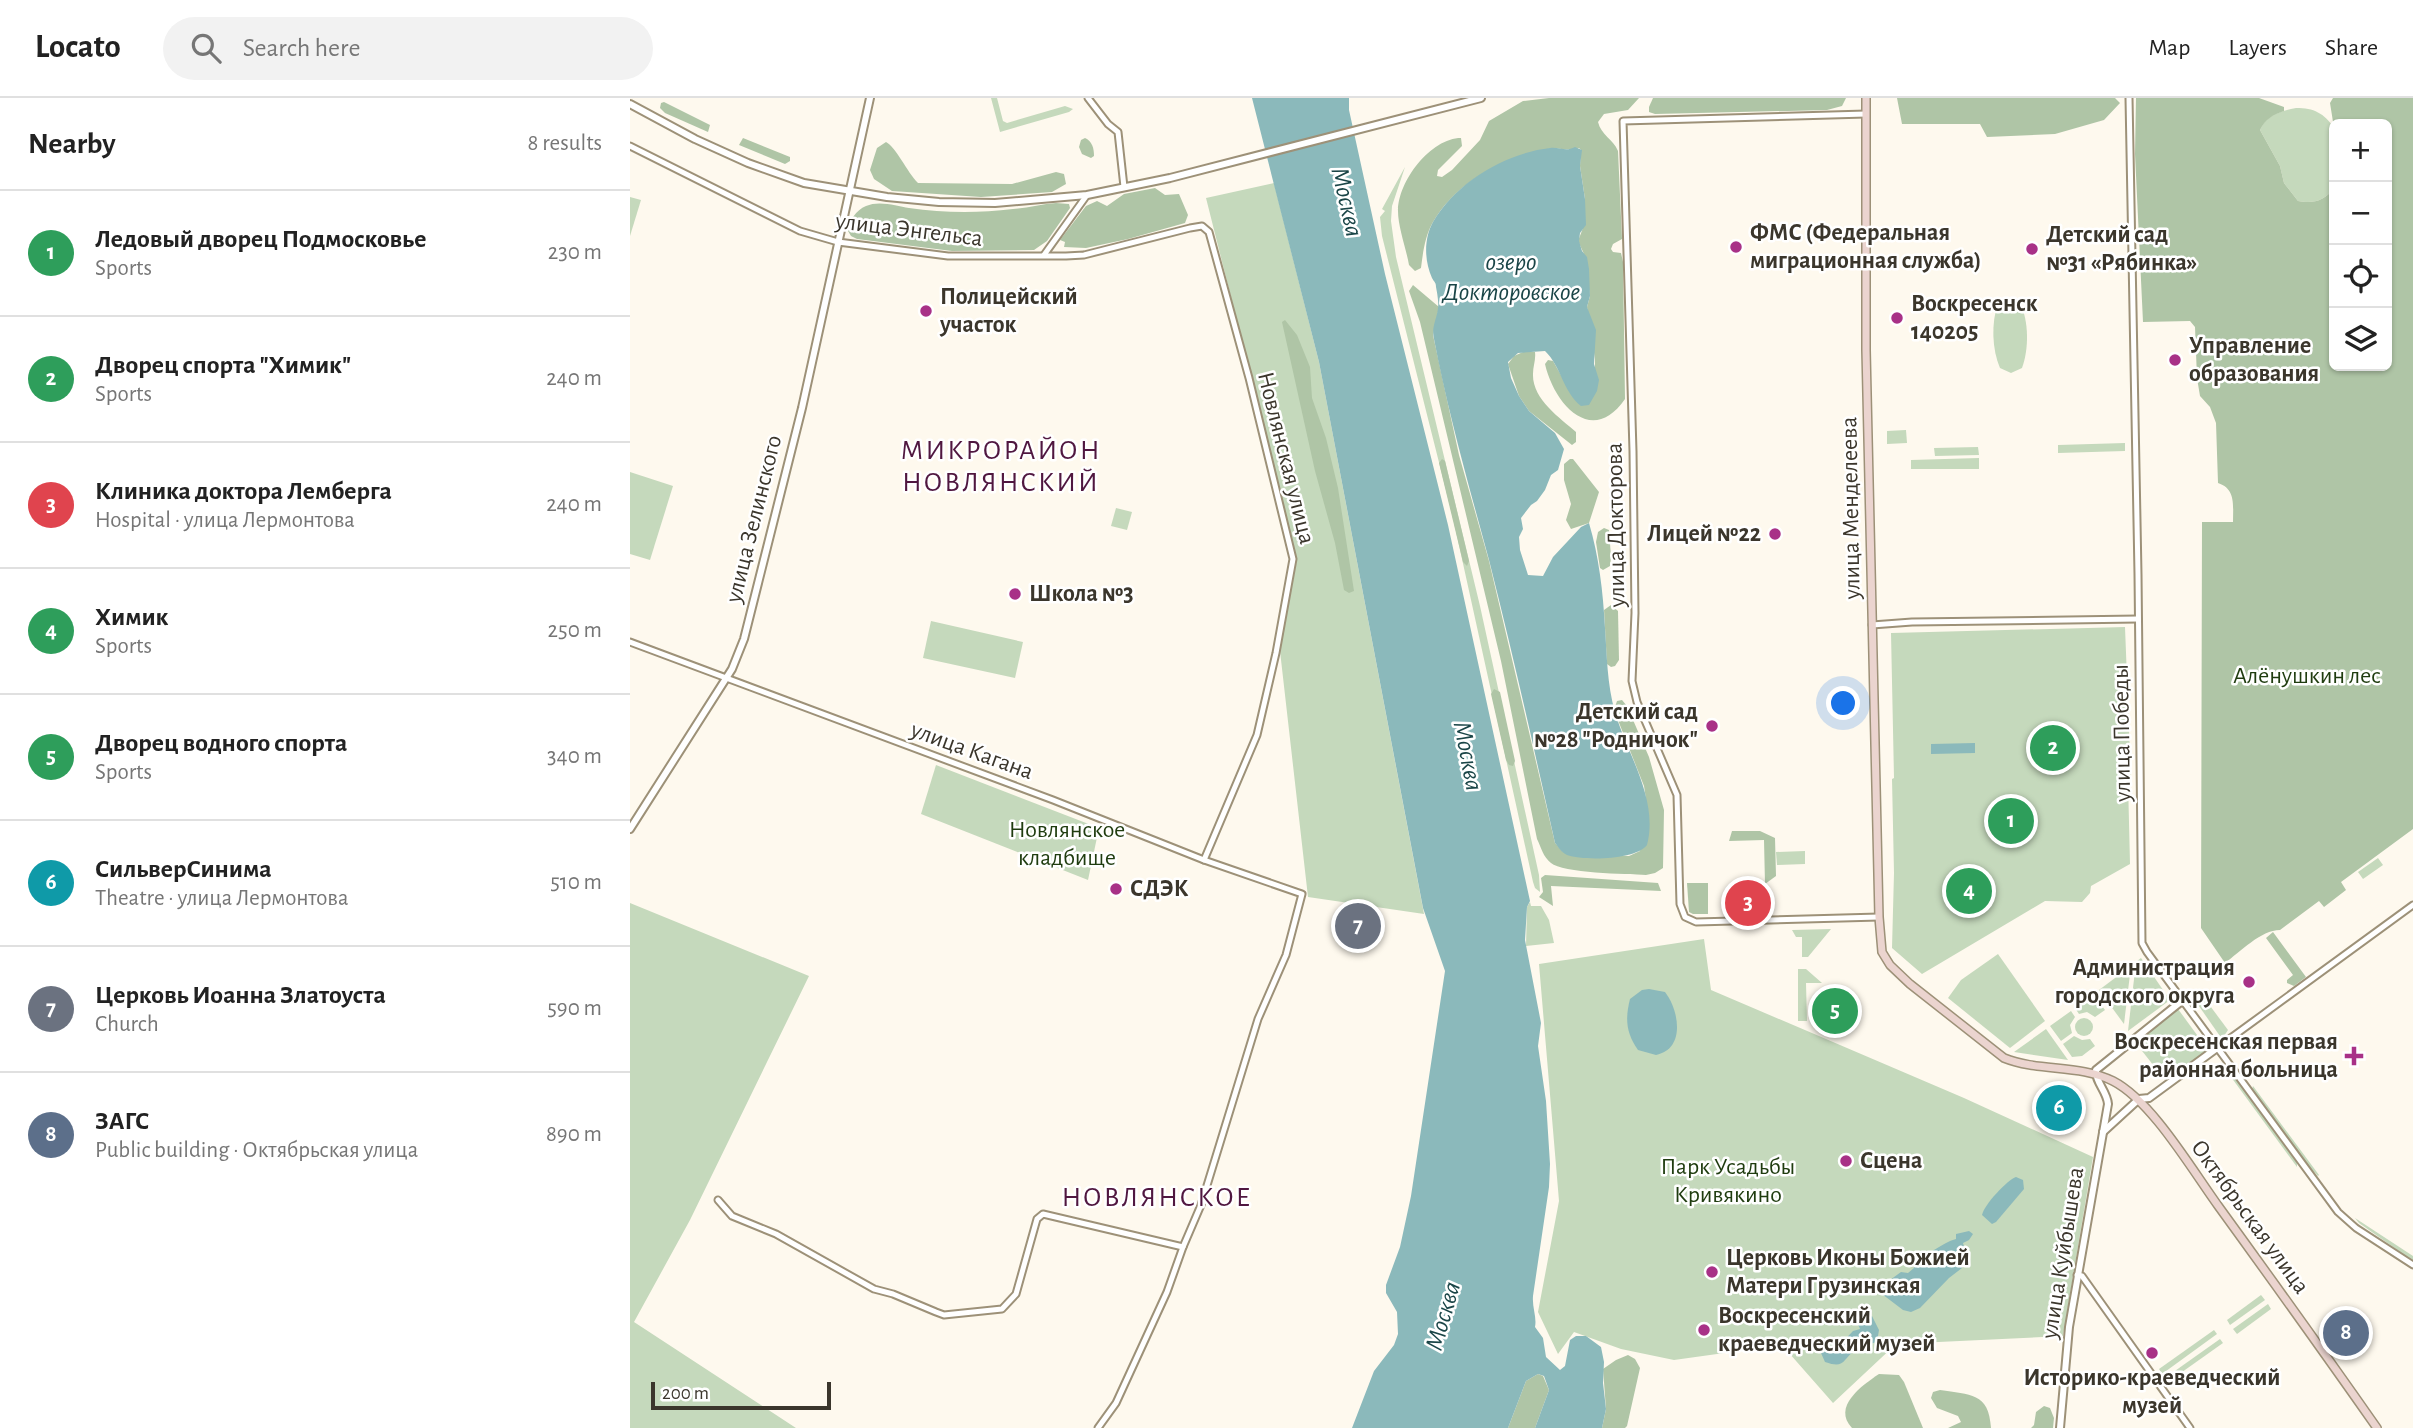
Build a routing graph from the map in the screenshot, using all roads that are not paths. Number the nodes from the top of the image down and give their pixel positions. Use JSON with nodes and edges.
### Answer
{"nodes":[{"id":1,"x":870,"y":98,"type":"edge"},
{"id":2,"x":1088,"y":98,"type":"edge"},
{"id":3,"x":1481,"y":98,"type":"edge"},
{"id":4,"x":1866,"y":98,"type":"edge"},
{"id":5,"x":2129,"y":98,"type":"edge"},
{"id":6,"x":630,"y":104,"type":"edge"},
{"id":7,"x":1866,"y":114,"type":"junction"},
{"id":8,"x":630,"y":146,"type":"edge"},
{"id":9,"x":1124,"y":187,"type":"junction"},
{"id":10,"x":849,"y":191,"type":"junction"},
{"id":11,"x":1087,"y":195,"type":"junction"},
{"id":12,"x":1202,"y":226,"type":"joint"},
{"id":13,"x":838,"y":242,"type":"junction"},
{"id":14,"x":1049,"y":247,"type":"junction"},
{"id":15,"x":1044,"y":255,"type":"junction"},
{"id":16,"x":1062,"y":256,"type":"junction"},
{"id":17,"x":2138,"y":619,"type":"junction"},
{"id":18,"x":1872,"y":625,"type":"junction"},
{"id":19,"x":630,"y":642,"type":"edge"},
{"id":20,"x":726,"y":678,"type":"junction"},
{"id":21,"x":630,"y":829,"type":"edge"},
{"id":22,"x":1204,"y":860,"type":"junction"},
{"id":23,"x":2413,"y":905,"type":"edge"},
{"id":24,"x":1879,"y":917,"type":"junction"},
{"id":25,"x":2183,"y":1000,"type":"junction"},
{"id":26,"x":2217,"y":1048,"type":"junction"},
{"id":27,"x":2095,"y":1075,"type":"junction"},
{"id":28,"x":2139,"y":1099,"type":"junction"},
{"id":29,"x":2102,"y":1133,"type":"junction"},
{"id":30,"x":718,"y":1200,"type":"dead end"},
{"id":31,"x":1183,"y":1247,"type":"junction"},
{"id":32,"x":2413,"y":1265,"type":"edge"},
{"id":33,"x":2077,"y":1275,"type":"junction"},
{"id":34,"x":1098,"y":1428,"type":"edge"},
{"id":35,"x":2060,"y":1428,"type":"edge"},
{"id":36,"x":2190,"y":1428,"type":"edge"},
{"id":37,"x":2377,"y":1428,"type":"edge"}],
"edges":[{"from":1,"to":10,"type":"street","name":"улица Зелинского"},
{"from":2,"to":9,"type":"street"},
{"from":3,"to":9,"type":"street"},
{"from":4,"to":7,"type":"main road","name":"улица Менделеева"},
{"from":5,"to":17,"type":"street","name":"улица Победы"},
{"from":6,"to":10,"type":"street"},
{"from":7,"to":18,"type":"main road","name":"улица Менделеева"},
{"from":7,"to":24,"type":"street","name":"улица Докторова"},
{"from":8,"to":13,"type":"street","name":"улица Энгельса"},
{"from":9,"to":11,"type":"street"},
{"from":10,"to":11,"type":"street"},
{"from":10,"to":13,"type":"street","name":"улица Зелинского"},
{"from":11,"to":14,"type":"street"},
{"from":12,"to":16,"type":"street","name":"улица Энгельса"},
{"from":12,"to":22,"type":"street","name":"Новлянская улица"},
{"from":13,"to":15,"type":"street","name":"улица Энгельса"},
{"from":13,"to":20,"type":"street","name":"улица Зелинского"},
{"from":14,"to":15,"type":"street"},
{"from":14,"to":16,"type":"street"},
{"from":15,"to":16,"type":"street","name":"улица Энгельса"},
{"from":17,"to":18,"type":"street"},
{"from":17,"to":25,"type":"street","name":"улица Победы"},
{"from":18,"to":24,"type":"main road","name":"улица Менделеева"},
{"from":19,"to":20,"type":"street","name":"улица Кагана"},
{"from":20,"to":21,"type":"street","name":"улица Зелинского"},
{"from":20,"to":22,"type":"street","name":"улица Кагана"},
{"from":22,"to":31,"type":"street","name":"улица Кагана"},
{"from":23,"to":26,"type":"street"},
{"from":24,"to":27,"type":"main road","name":"улица Менделеева"},
{"from":25,"to":26,"type":"street","name":"улица Победы"},
{"from":25,"to":27,"type":"street"},
{"from":26,"to":28,"type":"street"},
{"from":26,"to":32,"type":"street","name":"улица Победы"},
{"from":27,"to":28,"type":"main road","name":"улица Менделеева"},
{"from":27,"to":29,"type":"street","name":"улица Куйбышева"},
{"from":28,"to":29,"type":"street"},
{"from":28,"to":37,"type":"main road","name":"Октябрьская улица"},
{"from":29,"to":33,"type":"street","name":"улица Куйбышева"},
{"from":30,"to":31,"type":"street"},
{"from":31,"to":34,"type":"street"},
{"from":33,"to":35,"type":"street","name":"улица Куйбышева"},
{"from":33,"to":36,"type":"street"}]}
